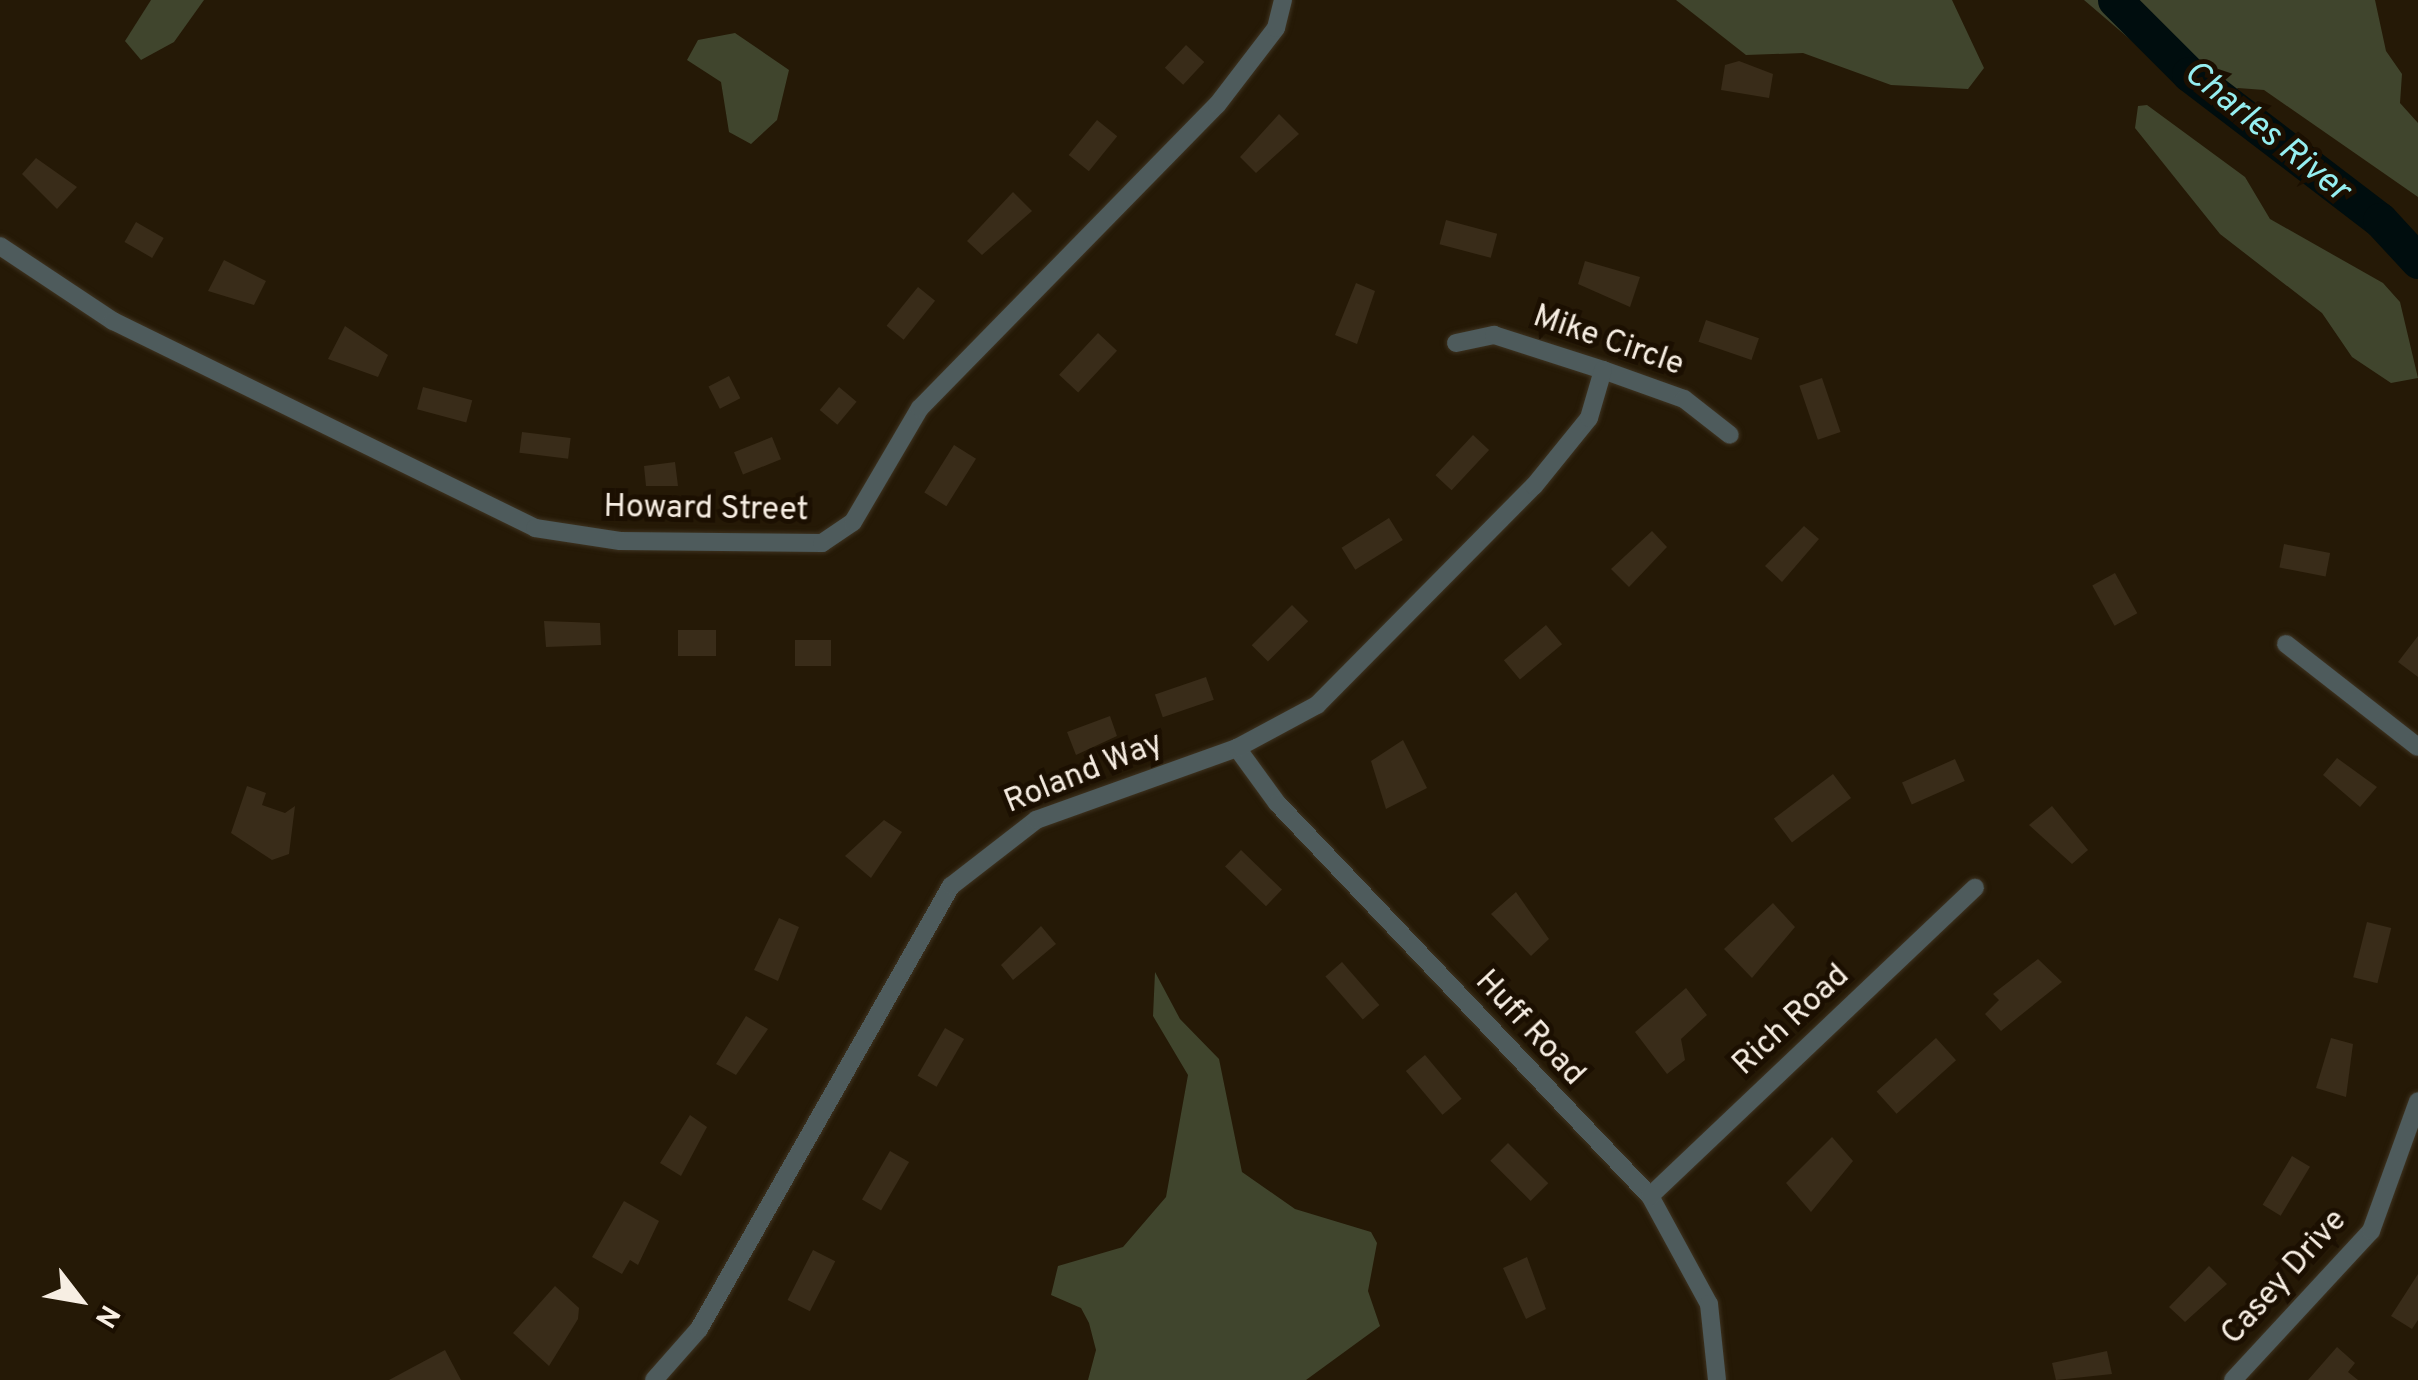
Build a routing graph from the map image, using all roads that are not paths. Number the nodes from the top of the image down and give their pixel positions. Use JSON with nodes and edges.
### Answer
{"nodes":[{"id":1,"x":1283,"y":0,"type":"edge"},
{"id":2,"x":0,"y":246,"type":"edge"},
{"id":3,"x":1456,"y":344,"type":"dead end"},
{"id":4,"x":1602,"y":370,"type":"junction"},
{"id":5,"x":1730,"y":436,"type":"dead end"},
{"id":6,"x":2286,"y":644,"type":"dead end"},
{"id":7,"x":1237,"y":748,"type":"junction"},
{"id":8,"x":2418,"y":748,"type":"edge"},
{"id":9,"x":1976,"y":888,"type":"dead end"},
{"id":10,"x":2418,"y":1101,"type":"edge"},
{"id":11,"x":1650,"y":1196,"type":"junction"},
{"id":12,"x":654,"y":1380,"type":"edge"},
{"id":13,"x":1717,"y":1380,"type":"edge"},
{"id":14,"x":2232,"y":1380,"type":"edge"}],
"edges":[{"from":1,"to":2,"type":"street","name":"Howard Street"},
{"from":3,"to":4,"type":"street","name":"Mike Circle"},
{"from":4,"to":5,"type":"street","name":"Mike Circle"},
{"from":4,"to":7,"type":"street","name":"Roland Way"},
{"from":6,"to":8,"type":"street"},
{"from":7,"to":11,"type":"street","name":"Huff Road"},
{"from":7,"to":12,"type":"street","name":"Roland Way"},
{"from":9,"to":11,"type":"street","name":"Rich Road"},
{"from":10,"to":14,"type":"street","name":"Casey Drive"},
{"from":11,"to":13,"type":"street","name":"Huff Road"}]}
